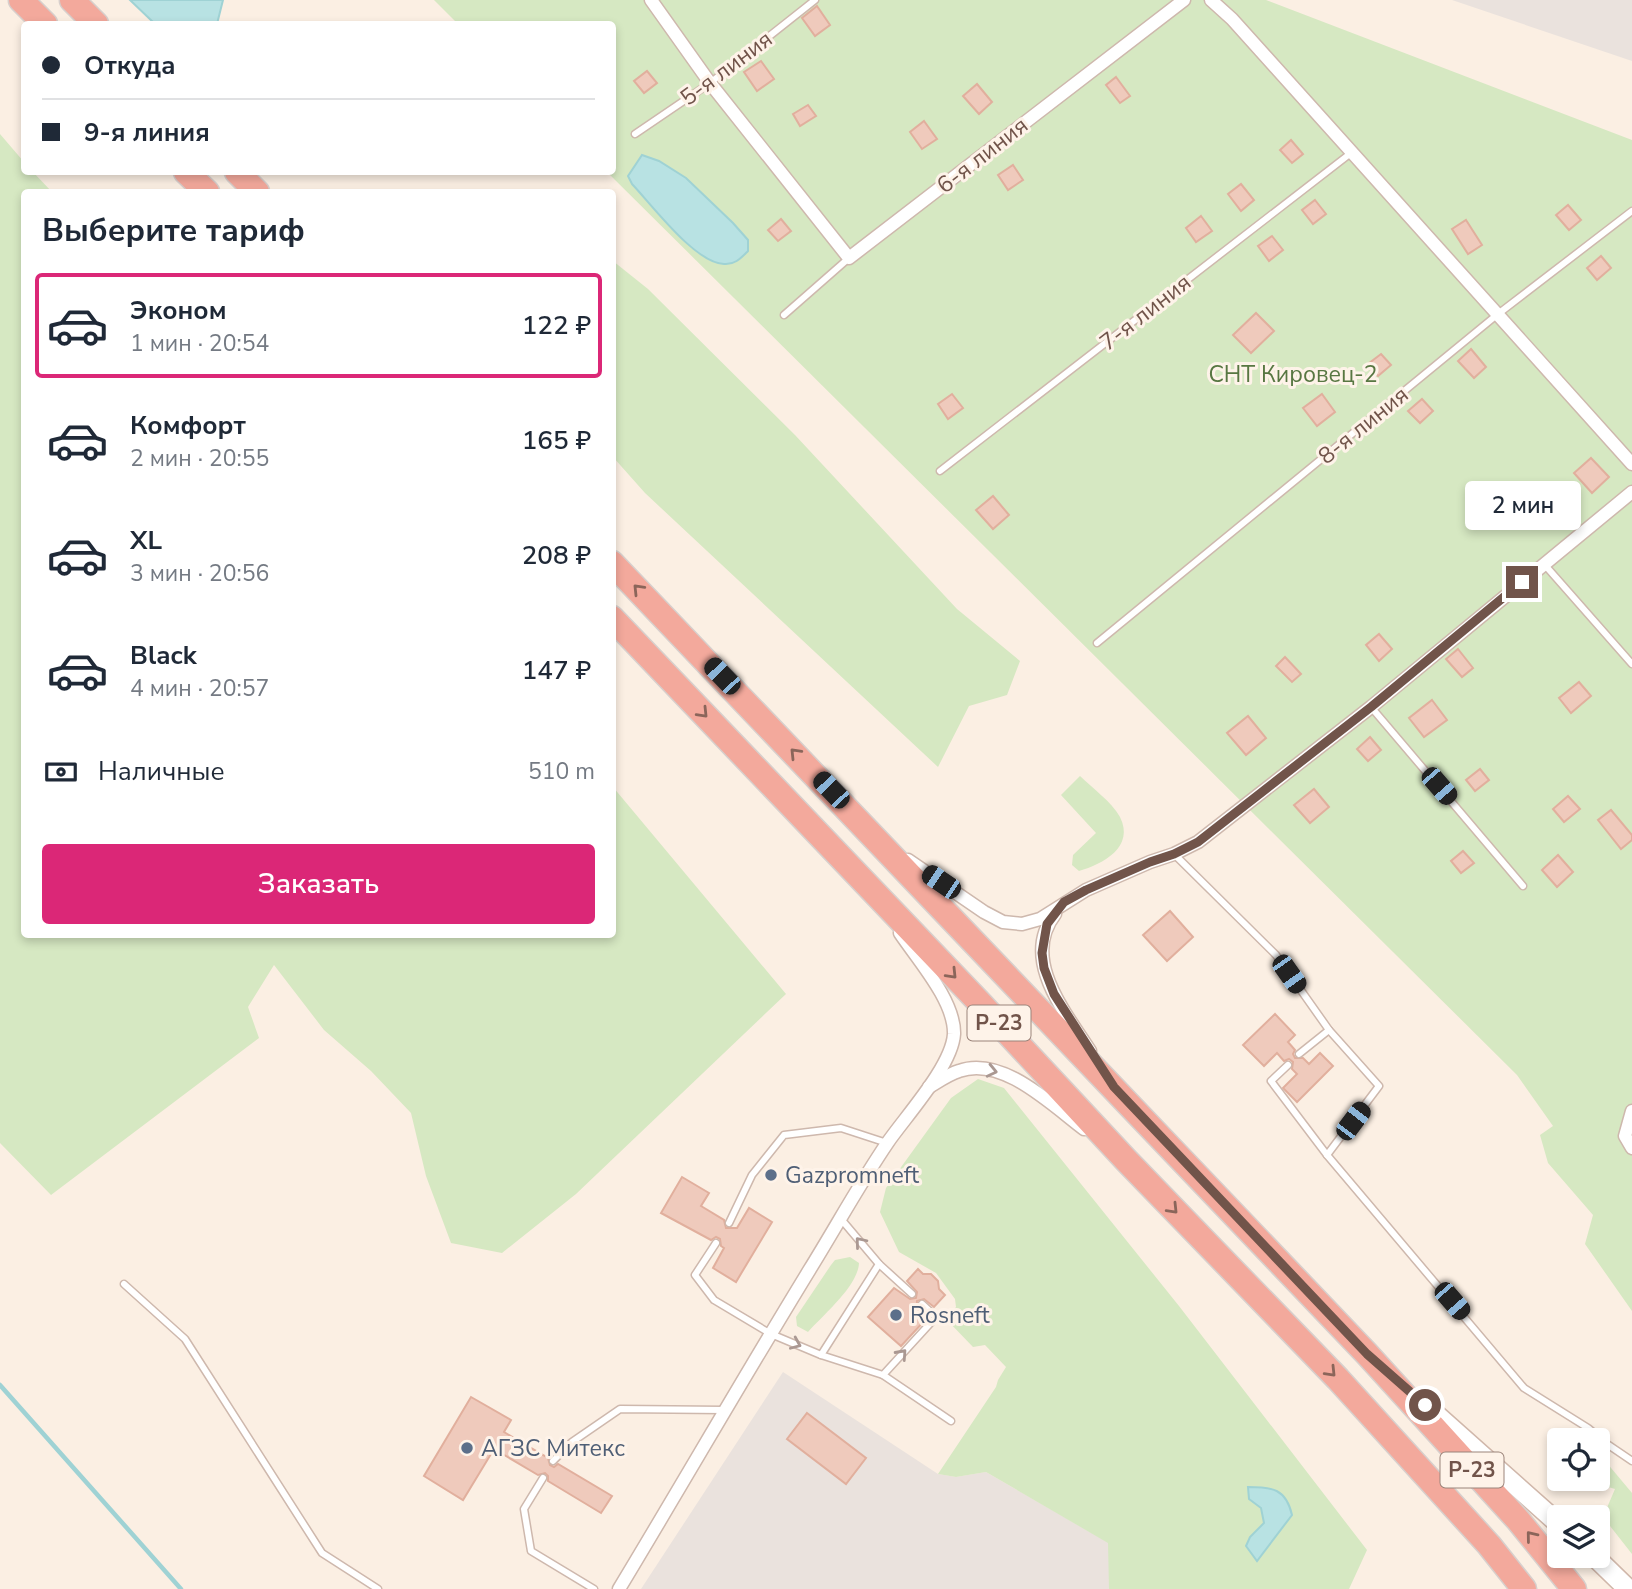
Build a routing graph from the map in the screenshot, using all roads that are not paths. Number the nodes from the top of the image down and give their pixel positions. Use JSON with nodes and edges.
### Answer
{"nodes":[{"id":1,"x":21,"y":0,"type":"edge"},
{"id":2,"x":72,"y":0,"type":"edge"},
{"id":3,"x":651,"y":0,"type":"edge"},
{"id":4,"x":815,"y":0,"type":"edge"},
{"id":5,"x":1184,"y":0,"type":"edge"},
{"id":6,"x":1211,"y":0,"type":"edge"},
{"id":7,"x":42,"y":21,"type":"edge"},
{"id":8,"x":93,"y":21,"type":"edge"},
{"id":9,"x":710,"y":83,"type":"junction"},
{"id":10,"x":635,"y":134,"type":"dead end"},
{"id":11,"x":1351,"y":153,"type":"junction"},
{"id":12,"x":189,"y":175,"type":"edge"},
{"id":13,"x":240,"y":175,"type":"edge"},
{"id":14,"x":203,"y":189,"type":"edge"},
{"id":15,"x":254,"y":189,"type":"edge"},
{"id":16,"x":1632,"y":211,"type":"edge"},
{"id":17,"x":849,"y":258,"type":"junction"},
{"id":18,"x":1497,"y":314,"type":"junction"},
{"id":19,"x":784,"y":315,"type":"dead end"},
{"id":20,"x":1632,"y":464,"type":"edge"},
{"id":21,"x":940,"y":471,"type":"dead end"},
{"id":22,"x":1632,"y":492,"type":"edge"},
{"id":23,"x":1544,"y":564,"type":"junction"},
{"id":24,"x":616,"y":566,"type":"edge"},
{"id":25,"x":616,"y":622,"type":"edge"},
{"id":26,"x":1097,"y":643,"type":"dead end"},
{"id":27,"x":1632,"y":664,"type":"edge"},
{"id":28,"x":1371,"y":707,"type":"junction"},
{"id":29,"x":876,"y":838,"type":"junction"},
{"id":30,"x":1174,"y":854,"type":"junction"},
{"id":31,"x":1523,"y":886,"type":"dead end"},
{"id":32,"x":871,"y":889,"type":"junction"},
{"id":33,"x":1064,"y":902,"type":"junction"},
{"id":34,"x":1329,"y":1030,"type":"junction"},
{"id":35,"x":1299,"y":1054,"type":"dead end"},
{"id":36,"x":1288,"y":1065,"type":"dead end"},
{"id":37,"x":929,"y":1087,"type":"junction"},
{"id":38,"x":1114,"y":1087,"type":"junction"},
{"id":39,"x":1632,"y":1111,"type":"edge"},
{"id":40,"x":887,"y":1143,"type":"junction"},
{"id":41,"x":1632,"y":1148,"type":"edge"},
{"id":42,"x":1327,"y":1155,"type":"junction"},
{"id":43,"x":1126,"y":1160,"type":"junction"},
{"id":44,"x":841,"y":1219,"type":"junction"},
{"id":45,"x":729,"y":1223,"type":"dead end"},
{"id":46,"x":716,"y":1243,"type":"dead end"},
{"id":47,"x":879,"y":1264,"type":"junction"},
{"id":48,"x":124,"y":1284,"type":"dead end"},
{"id":49,"x":912,"y":1294,"type":"dead end"},
{"id":50,"x":922,"y":1304,"type":"dead end"},
{"id":51,"x":771,"y":1334,"type":"junction"},
{"id":52,"x":1367,"y":1354,"type":"junction"},
{"id":53,"x":821,"y":1355,"type":"junction"},
{"id":54,"x":883,"y":1375,"type":"junction"},
{"id":55,"x":726,"y":1410,"type":"junction"},
{"id":56,"x":951,"y":1420,"type":"dead end"},
{"id":57,"x":553,"y":1461,"type":"dead end"},
{"id":58,"x":1632,"y":1461,"type":"edge"},
{"id":59,"x":543,"y":1478,"type":"dead end"},
{"id":60,"x":1547,"y":1513,"type":"edge"},
{"id":61,"x":1606,"y":1568,"type":"edge"},
{"id":62,"x":378,"y":1589,"type":"edge"},
{"id":63,"x":594,"y":1589,"type":"edge"},
{"id":64,"x":619,"y":1589,"type":"edge"},
{"id":65,"x":1524,"y":1589,"type":"edge"},
{"id":66,"x":1574,"y":1589,"type":"edge"},
{"id":67,"x":1628,"y":1589,"type":"edge"}],
"edges":[{"from":1,"to":7,"type":"highway"},
{"from":2,"to":8,"type":"highway"},
{"from":3,"to":9,"type":"street"},
{"from":4,"to":9,"type":"lane","name":"5-я линия"},
{"from":5,"to":17,"type":"street","name":"6-я линия"},
{"from":6,"to":11,"type":"street"},
{"from":9,"to":10,"type":"lane","name":"5-я линия"},
{"from":9,"to":17,"type":"street"},
{"from":11,"to":18,"type":"street"},
{"from":11,"to":21,"type":"lane","name":"7-я линия"},
{"from":12,"to":14,"type":"highway"},
{"from":13,"to":15,"type":"highway"},
{"from":16,"to":18,"type":"lane","name":"8-я линия"},
{"from":17,"to":19,"type":"lane","name":"6-я линия"},
{"from":18,"to":20,"type":"street"},
{"from":18,"to":26,"type":"lane","name":"8-я линия"},
{"from":22,"to":23,"type":"street"},
{"from":23,"to":27,"type":"lane"},
{"from":23,"to":28,"type":"street"},
{"from":29,"to":24,"type":"highway","number":"Р-23","one_way":true},
{"from":25,"to":32,"type":"highway","number":"Р-23","one_way":true},
{"from":28,"to":30,"type":"street"},
{"from":28,"to":31,"type":"lane"},
{"from":29,"to":33,"type":"street"},
{"from":29,"to":38,"type":"highway","number":"Р-23"},
{"from":30,"to":33,"type":"street"},
{"from":30,"to":34,"type":"lane"},
{"from":32,"to":37,"type":"street"},
{"from":32,"to":43,"type":"highway","number":"Р-23","one_way":true},
{"from":33,"to":38,"type":"street"},
{"from":34,"to":35,"type":"lane"},
{"from":34,"to":42,"type":"lane"},
{"from":36,"to":42,"type":"lane"},
{"from":37,"to":40,"type":"street"},
{"from":37,"to":43,"type":"street","one_way":true},
{"from":38,"to":52,"type":"highway","number":"Р-23"},
{"from":39,"to":41,"type":"street"},
{"from":40,"to":44,"type":"street"},
{"from":40,"to":45,"type":"lane"},
{"from":42,"to":58,"type":"lane"},
{"from":43,"to":65,"type":"highway","number":"Р-23","one_way":true},
{"from":47,"to":44,"type":"lane","one_way":true},
{"from":44,"to":51,"type":"street"},
{"from":46,"to":51,"type":"lane"},
{"from":47,"to":49,"type":"lane"},
{"from":47,"to":53,"type":"lane"},
{"from":48,"to":62,"type":"lane"},
{"from":54,"to":50,"type":"lane","one_way":true},
{"from":51,"to":53,"type":"lane","one_way":true},
{"from":51,"to":55,"type":"street"},
{"from":52,"to":60,"type":"main road","number":"Р-23"},
{"from":66,"to":52,"type":"highway","number":"Р-23","one_way":true},
{"from":53,"to":54,"type":"lane"},
{"from":54,"to":56,"type":"lane"},
{"from":55,"to":57,"type":"lane"},
{"from":55,"to":64,"type":"street"},
{"from":59,"to":63,"type":"lane"},
{"from":61,"to":67,"type":"main road"}]}
